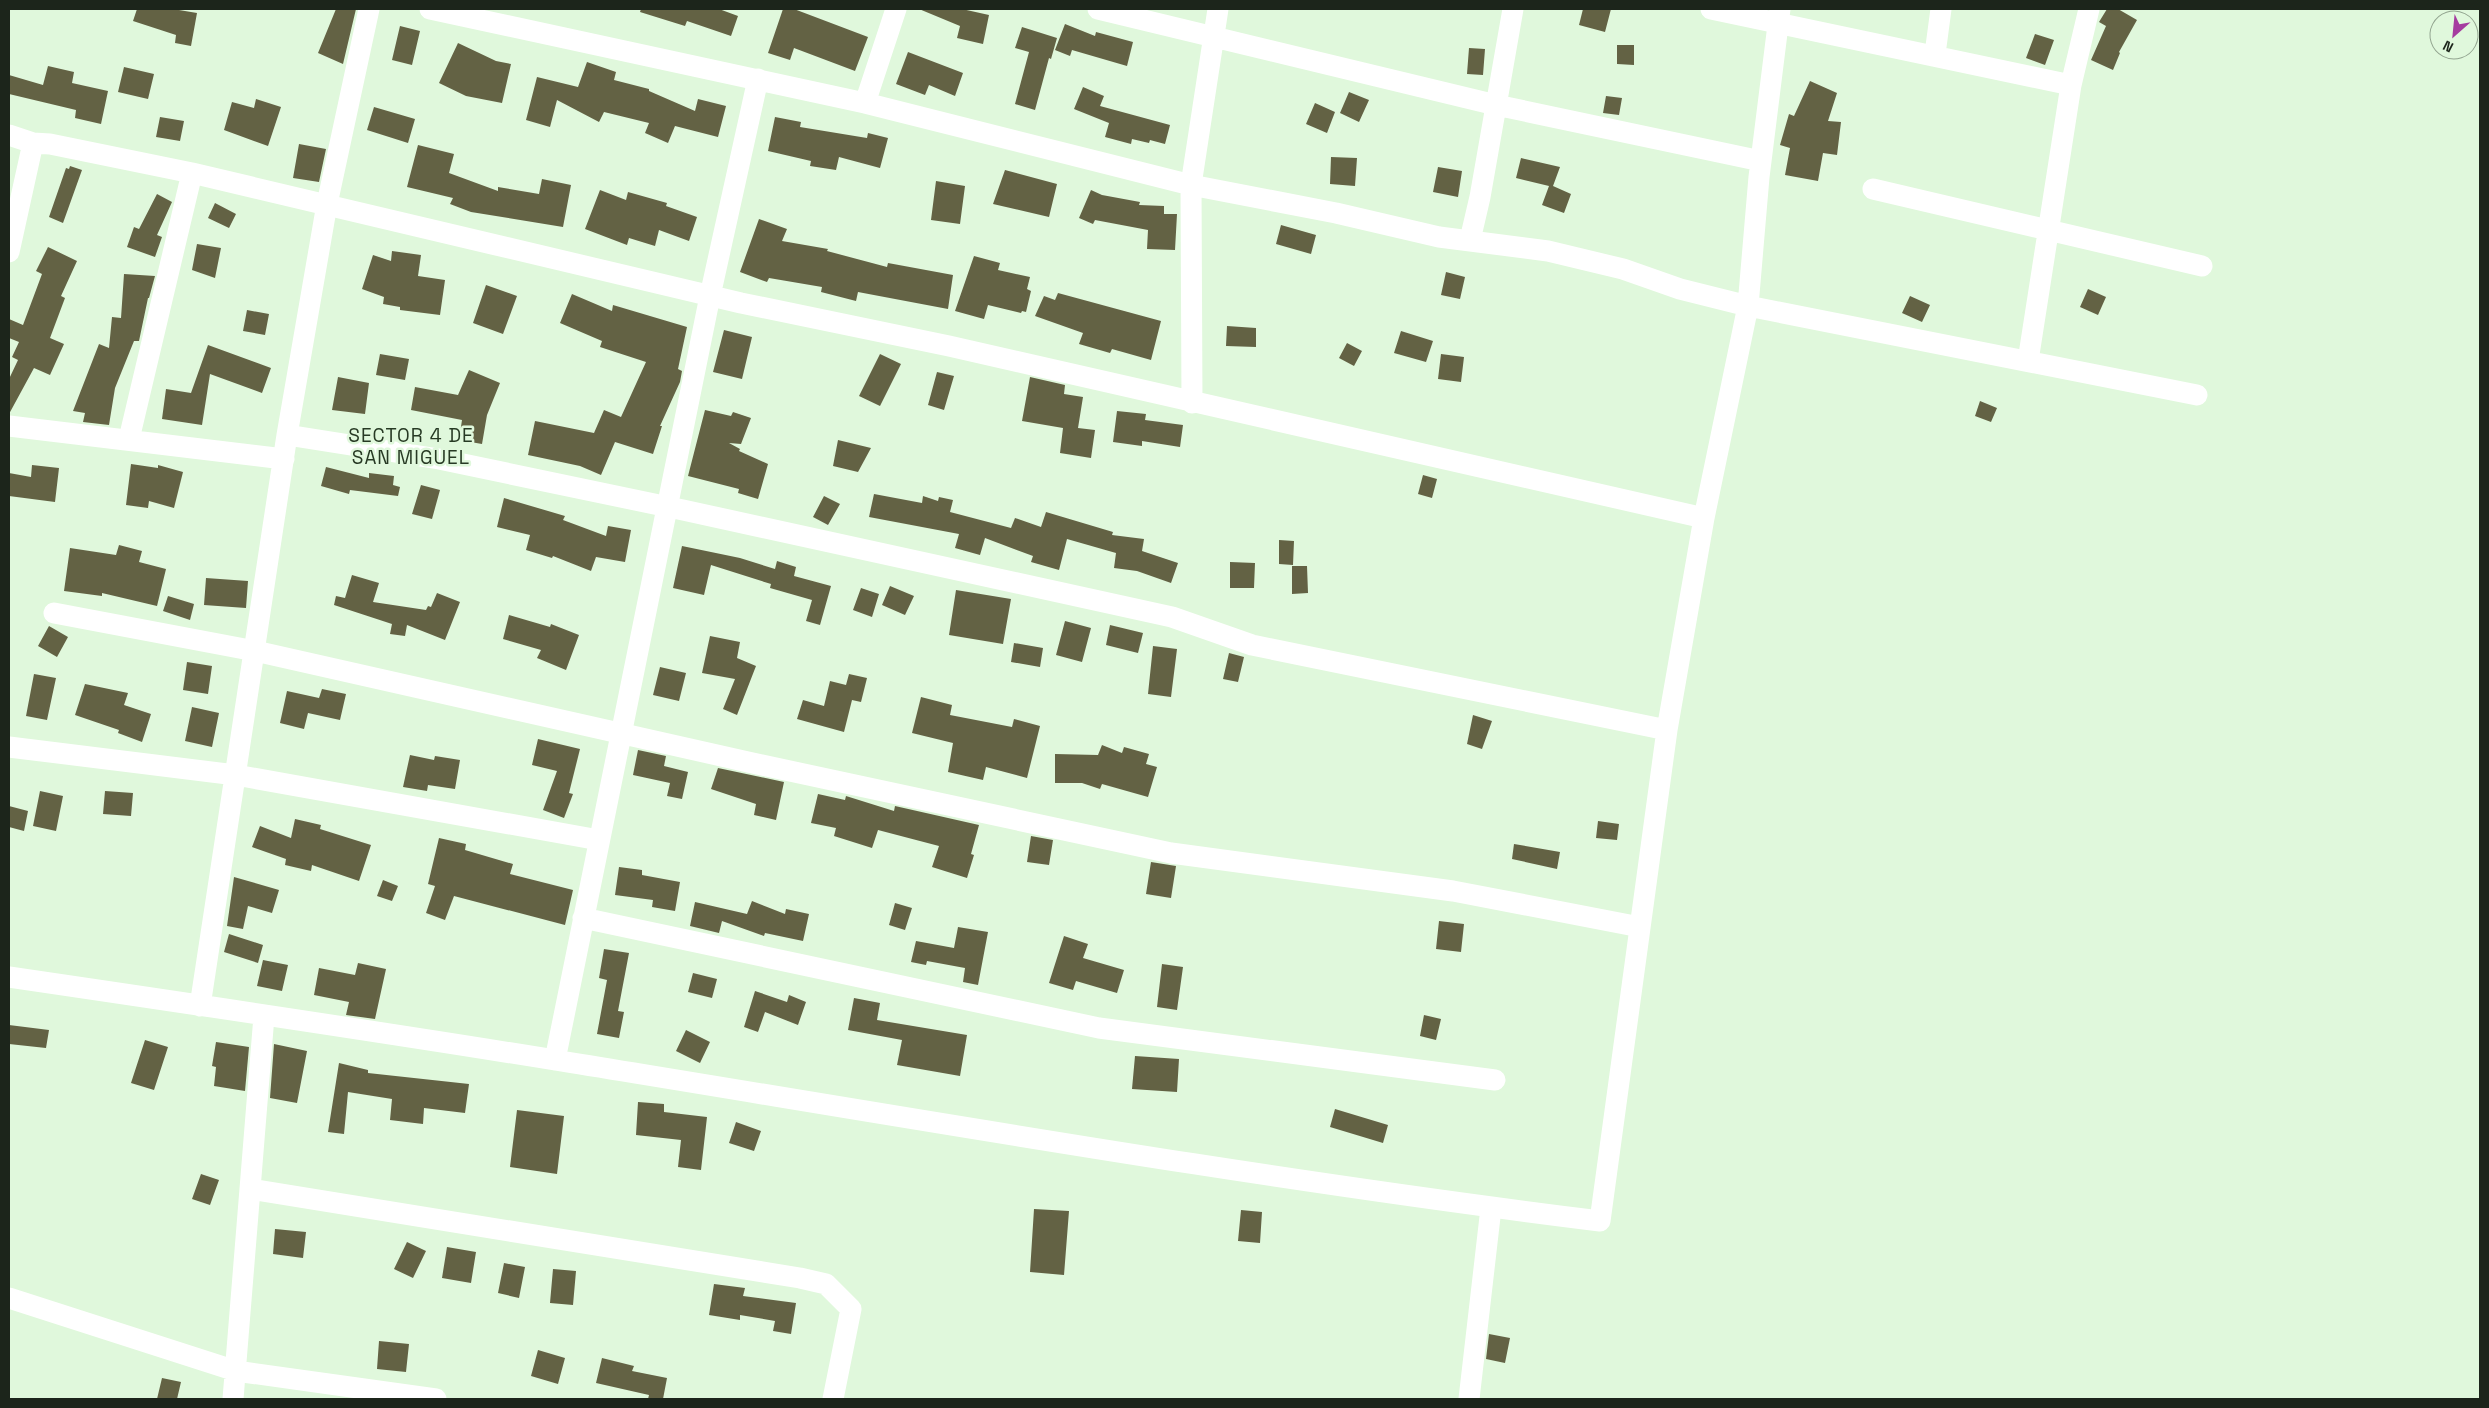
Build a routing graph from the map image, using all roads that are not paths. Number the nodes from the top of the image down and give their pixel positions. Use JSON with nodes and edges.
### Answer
{"nodes":[{"id":1,"x":369,"y":9,"type":"edge"},
{"id":2,"x":430,"y":9,"type":"edge"},
{"id":3,"x":896,"y":9,"type":"edge"},
{"id":4,"x":1098,"y":9,"type":"edge"},
{"id":5,"x":1218,"y":9,"type":"edge"},
{"id":6,"x":1513,"y":9,"type":"edge"},
{"id":7,"x":1711,"y":9,"type":"edge"},
{"id":8,"x":1941,"y":9,"type":"edge"},
{"id":9,"x":2089,"y":9,"type":"edge"},
{"id":10,"x":458,"y":12,"type":"edge"},
{"id":11,"x":1779,"y":16,"type":"edge"},
{"id":12,"x":1215,"y":36,"type":"junction"},
{"id":13,"x":1935,"y":54,"type":"junction"},
{"id":14,"x":758,"y":79,"type":"junction"},
{"id":15,"x":2072,"y":85,"type":"junction"},
{"id":16,"x":865,"y":103,"type":"junction"},
{"id":17,"x":1496,"y":105,"type":"junction"},
{"id":18,"x":9,"y":135,"type":"edge"},
{"id":19,"x":33,"y":143,"type":"junction"},
{"id":20,"x":1761,"y":161,"type":"junction"},
{"id":21,"x":192,"y":173,"type":"junction"},
{"id":22,"x":1191,"y":185,"type":"junction"},
{"id":23,"x":1873,"y":189,"type":"dead end"},
{"id":24,"x":327,"y":204,"type":"junction"},
{"id":25,"x":2048,"y":230,"type":"junction"},
{"id":26,"x":1470,"y":240,"type":"junction"},
{"id":27,"x":9,"y":252,"type":"edge"},
{"id":28,"x":2202,"y":266,"type":"dead end"},
{"id":29,"x":710,"y":296,"type":"junction"},
{"id":30,"x":1748,"y":306,"type":"junction"},
{"id":31,"x":2028,"y":361,"type":"junction"},
{"id":32,"x":2197,"y":395,"type":"dead end"},
{"id":33,"x":1192,"y":403,"type":"junction"},
{"id":34,"x":9,"y":426,"type":"edge"},
{"id":35,"x":287,"y":435,"type":"junction"},
{"id":36,"x":129,"y":439,"type":"junction"},
{"id":37,"x":284,"y":459,"type":"junction"},
{"id":38,"x":667,"y":506,"type":"junction"},
{"id":39,"x":1704,"y":518,"type":"junction"},
{"id":40,"x":54,"y":613,"type":"dead end"},
{"id":41,"x":255,"y":651,"type":"junction"},
{"id":42,"x":1667,"y":730,"type":"junction"},
{"id":43,"x":620,"y":734,"type":"junction"},
{"id":44,"x":9,"y":747,"type":"edge"},
{"id":45,"x":236,"y":775,"type":"junction"},
{"id":46,"x":599,"y":840,"type":"junction"},
{"id":47,"x":583,"y":918,"type":"junction"},
{"id":48,"x":1640,"y":927,"type":"junction"},
{"id":49,"x":9,"y":977,"type":"edge"},
{"id":50,"x":200,"y":1006,"type":"junction"},
{"id":51,"x":264,"y":1016,"type":"junction"},
{"id":52,"x":555,"y":1060,"type":"junction"},
{"id":53,"x":1495,"y":1080,"type":"dead end"},
{"id":54,"x":250,"y":1189,"type":"junction"},
{"id":55,"x":1491,"y":1208,"type":"junction"},
{"id":56,"x":9,"y":1298,"type":"edge"},
{"id":57,"x":236,"y":1371,"type":"junction"},
{"id":58,"x":233,"y":1399,"type":"edge"},
{"id":59,"x":436,"y":1399,"type":"edge"},
{"id":60,"x":833,"y":1399,"type":"edge"},
{"id":61,"x":1469,"y":1399,"type":"edge"}],
"edges":[{"from":1,"to":24,"type":"street"},
{"from":2,"to":10,"type":"street"},
{"from":3,"to":16,"type":"street"},
{"from":4,"to":12,"type":"street"},
{"from":5,"to":12,"type":"street"},
{"from":6,"to":17,"type":"street"},
{"from":7,"to":11,"type":"street"},
{"from":8,"to":13,"type":"street"},
{"from":9,"to":15,"type":"street"},
{"from":10,"to":14,"type":"street"},
{"from":11,"to":13,"type":"street"},
{"from":11,"to":20,"type":"street"},
{"from":12,"to":17,"type":"street"},
{"from":12,"to":22,"type":"street"},
{"from":13,"to":15,"type":"street"},
{"from":14,"to":16,"type":"street"},
{"from":14,"to":29,"type":"street"},
{"from":15,"to":25,"type":"street"},
{"from":16,"to":22,"type":"street"},
{"from":17,"to":20,"type":"street"},
{"from":17,"to":26,"type":"street"},
{"from":18,"to":19,"type":"street"},
{"from":19,"to":21,"type":"street"},
{"from":19,"to":27,"type":"street"},
{"from":20,"to":30,"type":"street"},
{"from":21,"to":24,"type":"street"},
{"from":21,"to":36,"type":"street"},
{"from":22,"to":26,"type":"street"},
{"from":22,"to":33,"type":"street"},
{"from":23,"to":25,"type":"street"},
{"from":24,"to":29,"type":"street"},
{"from":24,"to":35,"type":"street"},
{"from":25,"to":28,"type":"street"},
{"from":25,"to":31,"type":"street"},
{"from":26,"to":30,"type":"street"},
{"from":29,"to":33,"type":"street"},
{"from":29,"to":38,"type":"street"},
{"from":30,"to":31,"type":"street"},
{"from":30,"to":39,"type":"street"},
{"from":31,"to":32,"type":"street"},
{"from":33,"to":39,"type":"street"},
{"from":34,"to":36,"type":"street"},
{"from":35,"to":37,"type":"street"},
{"from":35,"to":38,"type":"street"},
{"from":36,"to":37,"type":"street"},
{"from":37,"to":41,"type":"street"},
{"from":38,"to":42,"type":"street"},
{"from":38,"to":43,"type":"street"},
{"from":39,"to":42,"type":"street"},
{"from":40,"to":41,"type":"street"},
{"from":41,"to":43,"type":"street"},
{"from":41,"to":45,"type":"street"},
{"from":42,"to":48,"type":"street"},
{"from":43,"to":46,"type":"street"},
{"from":43,"to":48,"type":"street"},
{"from":44,"to":45,"type":"street"},
{"from":45,"to":46,"type":"street"},
{"from":45,"to":50,"type":"street"},
{"from":46,"to":47,"type":"street"},
{"from":47,"to":52,"type":"street"},
{"from":47,"to":53,"type":"street"},
{"from":48,"to":55,"type":"street"},
{"from":49,"to":50,"type":"street"},
{"from":50,"to":51,"type":"street"},
{"from":51,"to":52,"type":"street"},
{"from":51,"to":54,"type":"street"},
{"from":52,"to":55,"type":"street"},
{"from":54,"to":57,"type":"street"},
{"from":54,"to":60,"type":"street"},
{"from":55,"to":61,"type":"street"},
{"from":56,"to":57,"type":"street"},
{"from":57,"to":58,"type":"street"},
{"from":57,"to":59,"type":"street"}]}
